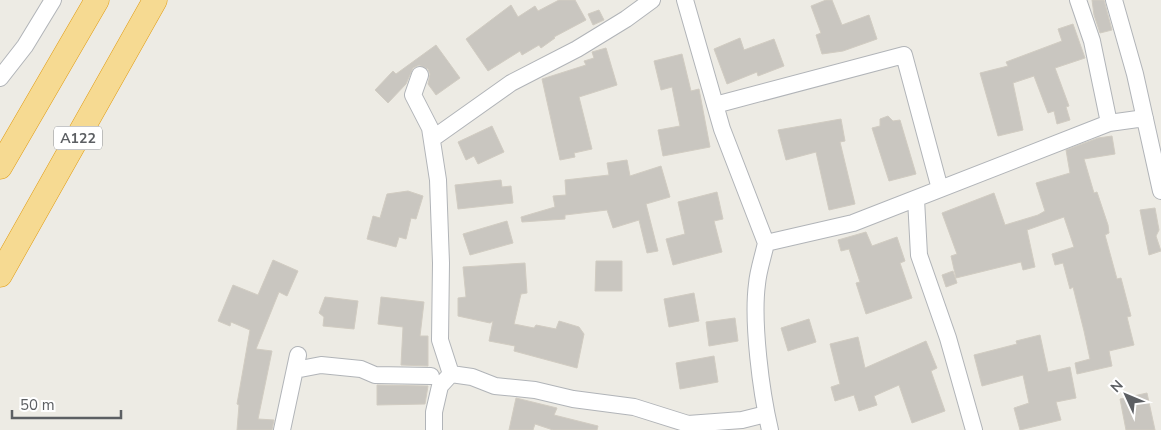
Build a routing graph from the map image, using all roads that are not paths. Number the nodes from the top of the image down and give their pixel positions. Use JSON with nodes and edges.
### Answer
{"nodes":[{"id":1,"x":52,"y":0,"type":"edge"},
{"id":2,"x":97,"y":0,"type":"edge"},
{"id":3,"x":155,"y":0,"type":"edge"},
{"id":4,"x":652,"y":0,"type":"edge"},
{"id":5,"x":684,"y":0,"type":"edge"},
{"id":6,"x":1078,"y":0,"type":"edge"},
{"id":7,"x":1114,"y":0,"type":"edge"},
{"id":8,"x":420,"y":76,"type":"dead end"},
{"id":9,"x":0,"y":78,"type":"edge"},
{"id":10,"x":715,"y":105,"type":"junction"},
{"id":11,"x":1145,"y":118,"type":"junction"},
{"id":12,"x":1109,"y":123,"type":"junction"},
{"id":13,"x":432,"y":139,"type":"junction"},
{"id":14,"x":1157,"y":154,"type":"edge"},
{"id":15,"x":0,"y":167,"type":"edge"},
{"id":16,"x":940,"y":190,"type":"junction"},
{"id":17,"x":1161,"y":192,"type":"edge"},
{"id":18,"x":916,"y":199,"type":"junction"},
{"id":19,"x":766,"y":243,"type":"junction"},
{"id":20,"x":0,"y":275,"type":"edge"},
{"id":21,"x":452,"y":374,"type":"junction"},
{"id":22,"x":431,"y":376,"type":"dead end"},
{"id":23,"x":768,"y":422,"type":"edge"},
{"id":24,"x":282,"y":430,"type":"edge"},
{"id":25,"x":434,"y":430,"type":"edge"},
{"id":26,"x":974,"y":430,"type":"edge"}],
"edges":[{"from":1,"to":9,"type":"street"},
{"from":2,"to":15,"type":"highway"},
{"from":3,"to":20,"type":"highway","number":"A122"},
{"from":4,"to":13,"type":"street"},
{"from":5,"to":10,"type":"street"},
{"from":6,"to":12,"type":"street"},
{"from":7,"to":11,"type":"street"},
{"from":8,"to":13,"type":"street"},
{"from":10,"to":16,"type":"street"},
{"from":10,"to":19,"type":"street"},
{"from":11,"to":12,"type":"street"},
{"from":11,"to":14,"type":"street"},
{"from":12,"to":16,"type":"street"},
{"from":13,"to":21,"type":"street"},
{"from":14,"to":17,"type":"street"},
{"from":16,"to":18,"type":"street"},
{"from":18,"to":19,"type":"street"},
{"from":18,"to":26,"type":"street"},
{"from":19,"to":23,"type":"street"},
{"from":21,"to":23,"type":"street"},
{"from":21,"to":25,"type":"street"},
{"from":22,"to":24,"type":"street"}]}
